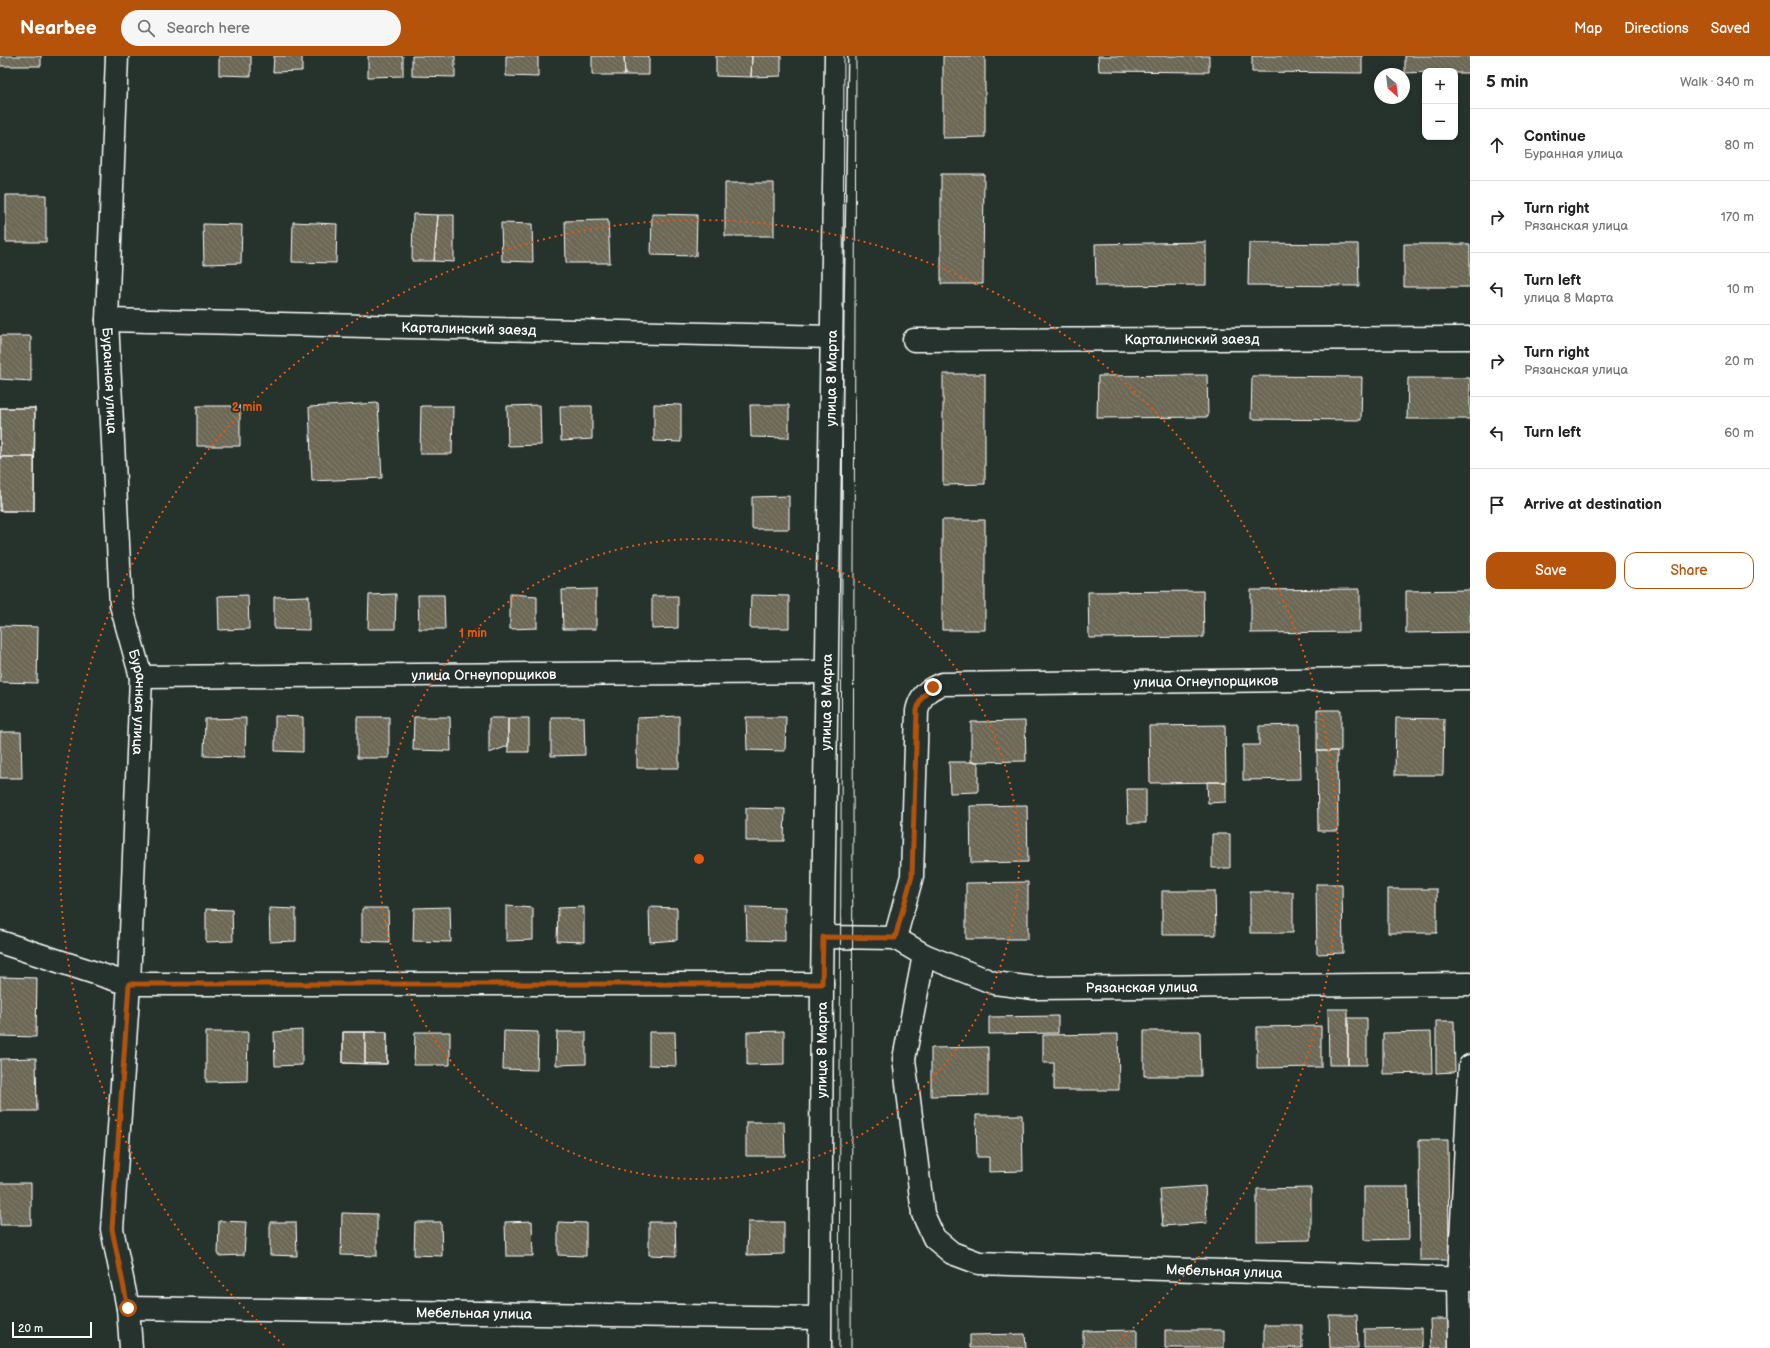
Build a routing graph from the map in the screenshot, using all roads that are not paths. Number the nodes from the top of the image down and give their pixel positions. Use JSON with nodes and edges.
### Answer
{"nodes":[{"id":1,"x":117,"y":56,"type":"edge"},
{"id":2,"x":836,"y":56,"type":"edge"},
{"id":3,"x":106,"y":320,"type":"junction"},
{"id":4,"x":832,"y":337,"type":"junction"},
{"id":5,"x":1470,"y":338,"type":"edge"},
{"id":6,"x":914,"y":340,"type":"dead end"},
{"id":7,"x":826,"y":672,"type":"junction"},
{"id":8,"x":141,"y":678,"type":"junction"},
{"id":9,"x":1470,"y":678,"type":"edge"},
{"id":10,"x":823,"y":937,"type":"junction"},
{"id":11,"x":895,"y":938,"type":"junction"},
{"id":12,"x":0,"y":942,"type":"edge"},
{"id":13,"x":924,"y":955,"type":"junction"},
{"id":14,"x":129,"y":984,"type":"junction"},
{"id":15,"x":822,"y":984,"type":"junction"},
{"id":16,"x":1470,"y":984,"type":"edge"},
{"id":17,"x":1470,"y":1066,"type":"edge"},
{"id":18,"x":1464,"y":1279,"type":"edge"},
{"id":19,"x":128,"y":1308,"type":"junction"},
{"id":20,"x":819,"y":1318,"type":"junction"},
{"id":21,"x":131,"y":1348,"type":"edge"},
{"id":22,"x":820,"y":1348,"type":"edge"},
{"id":23,"x":1460,"y":1348,"type":"edge"}],
"edges":[{"from":1,"to":3,"type":"street","name":"Буранная улица"},
{"from":2,"to":4,"type":"street","name":"улица 8 Марта"},
{"from":3,"to":4,"type":"street","name":"Карталинский заезд"},
{"from":3,"to":8,"type":"street","name":"Буранная улица"},
{"from":4,"to":7,"type":"street","name":"улица 8 Марта"},
{"from":5,"to":6,"type":"street","name":"Карталинский заезд"},
{"from":7,"to":8,"type":"street","name":"улица Огнеупорщиков"},
{"from":7,"to":10,"type":"street","name":"улица 8 Марта"},
{"from":8,"to":14,"type":"street","name":"Буранная улица"},
{"from":9,"to":11,"type":"street","name":"улица Огнеупорщиков"},
{"from":10,"to":11,"type":"street","name":"Рязанская улица"},
{"from":10,"to":15,"type":"street","name":"улица 8 Марта"},
{"from":11,"to":13,"type":"street","name":"Рязанская улица"},
{"from":12,"to":14,"type":"street"},
{"from":13,"to":16,"type":"street","name":"Рязанская улица"},
{"from":13,"to":18,"type":"street","name":"Мебельная улица"},
{"from":14,"to":15,"type":"street"},
{"from":14,"to":19,"type":"street","name":"Буранная улица"},
{"from":15,"to":20,"type":"street","name":"улица 8 Марта"},
{"from":17,"to":18,"type":"street"},
{"from":18,"to":23,"type":"street"},
{"from":19,"to":20,"type":"street","name":"Мебельная улица"},
{"from":19,"to":21,"type":"street","name":"Буранная улица"},
{"from":20,"to":22,"type":"street","name":"улица 8 Марта"}]}
